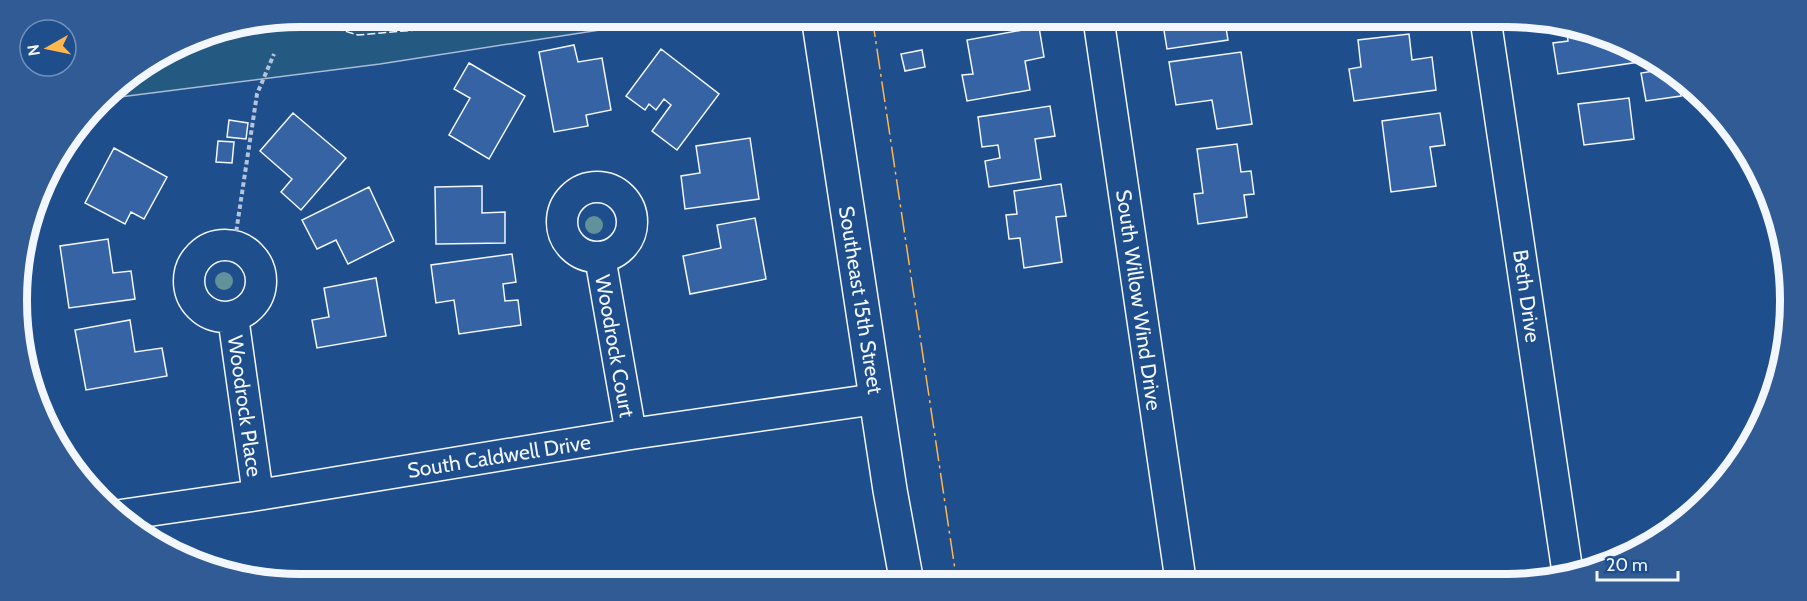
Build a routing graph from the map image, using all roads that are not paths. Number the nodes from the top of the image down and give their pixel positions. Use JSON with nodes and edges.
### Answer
{"nodes":[{"id":1,"x":821,"y":27,"type":"edge"},
{"id":2,"x":1100,"y":27,"type":"edge"},
{"id":3,"x":1487,"y":27,"type":"edge"},
{"id":4,"x":600,"y":257,"type":"dead end"},
{"id":5,"x":233,"y":317,"type":"junction"},
{"id":6,"x":876,"y":399,"type":"junction"},
{"id":7,"x":631,"y":434,"type":"junction"},
{"id":8,"x":258,"y":495,"type":"junction"},
{"id":9,"x":130,"y":514,"type":"edge"},
{"id":10,"x":1567,"y":567,"type":"edge"},
{"id":11,"x":906,"y":574,"type":"edge"},
{"id":12,"x":1180,"y":574,"type":"edge"}],
"edges":[{"from":1,"to":6,"type":"main road","name":"Southeast 15th Street"},
{"from":2,"to":12,"type":"street","name":"South Willow Wind Drive"},
{"from":3,"to":10,"type":"street","name":"Beth Drive"},
{"from":4,"to":7,"type":"street","name":"Woodrock Court"},
{"from":5,"to":5,"type":"street","name":"Woodrock Place"},
{"from":5,"to":8,"type":"street","name":"Woodrock Place"},
{"from":6,"to":7,"type":"street","name":"South Caldwell Drive"},
{"from":6,"to":11,"type":"main road","name":"Southeast 15th Street"},
{"from":7,"to":8,"type":"street","name":"South Caldwell Drive"},
{"from":8,"to":9,"type":"street","name":"South Caldwell Drive"}]}
